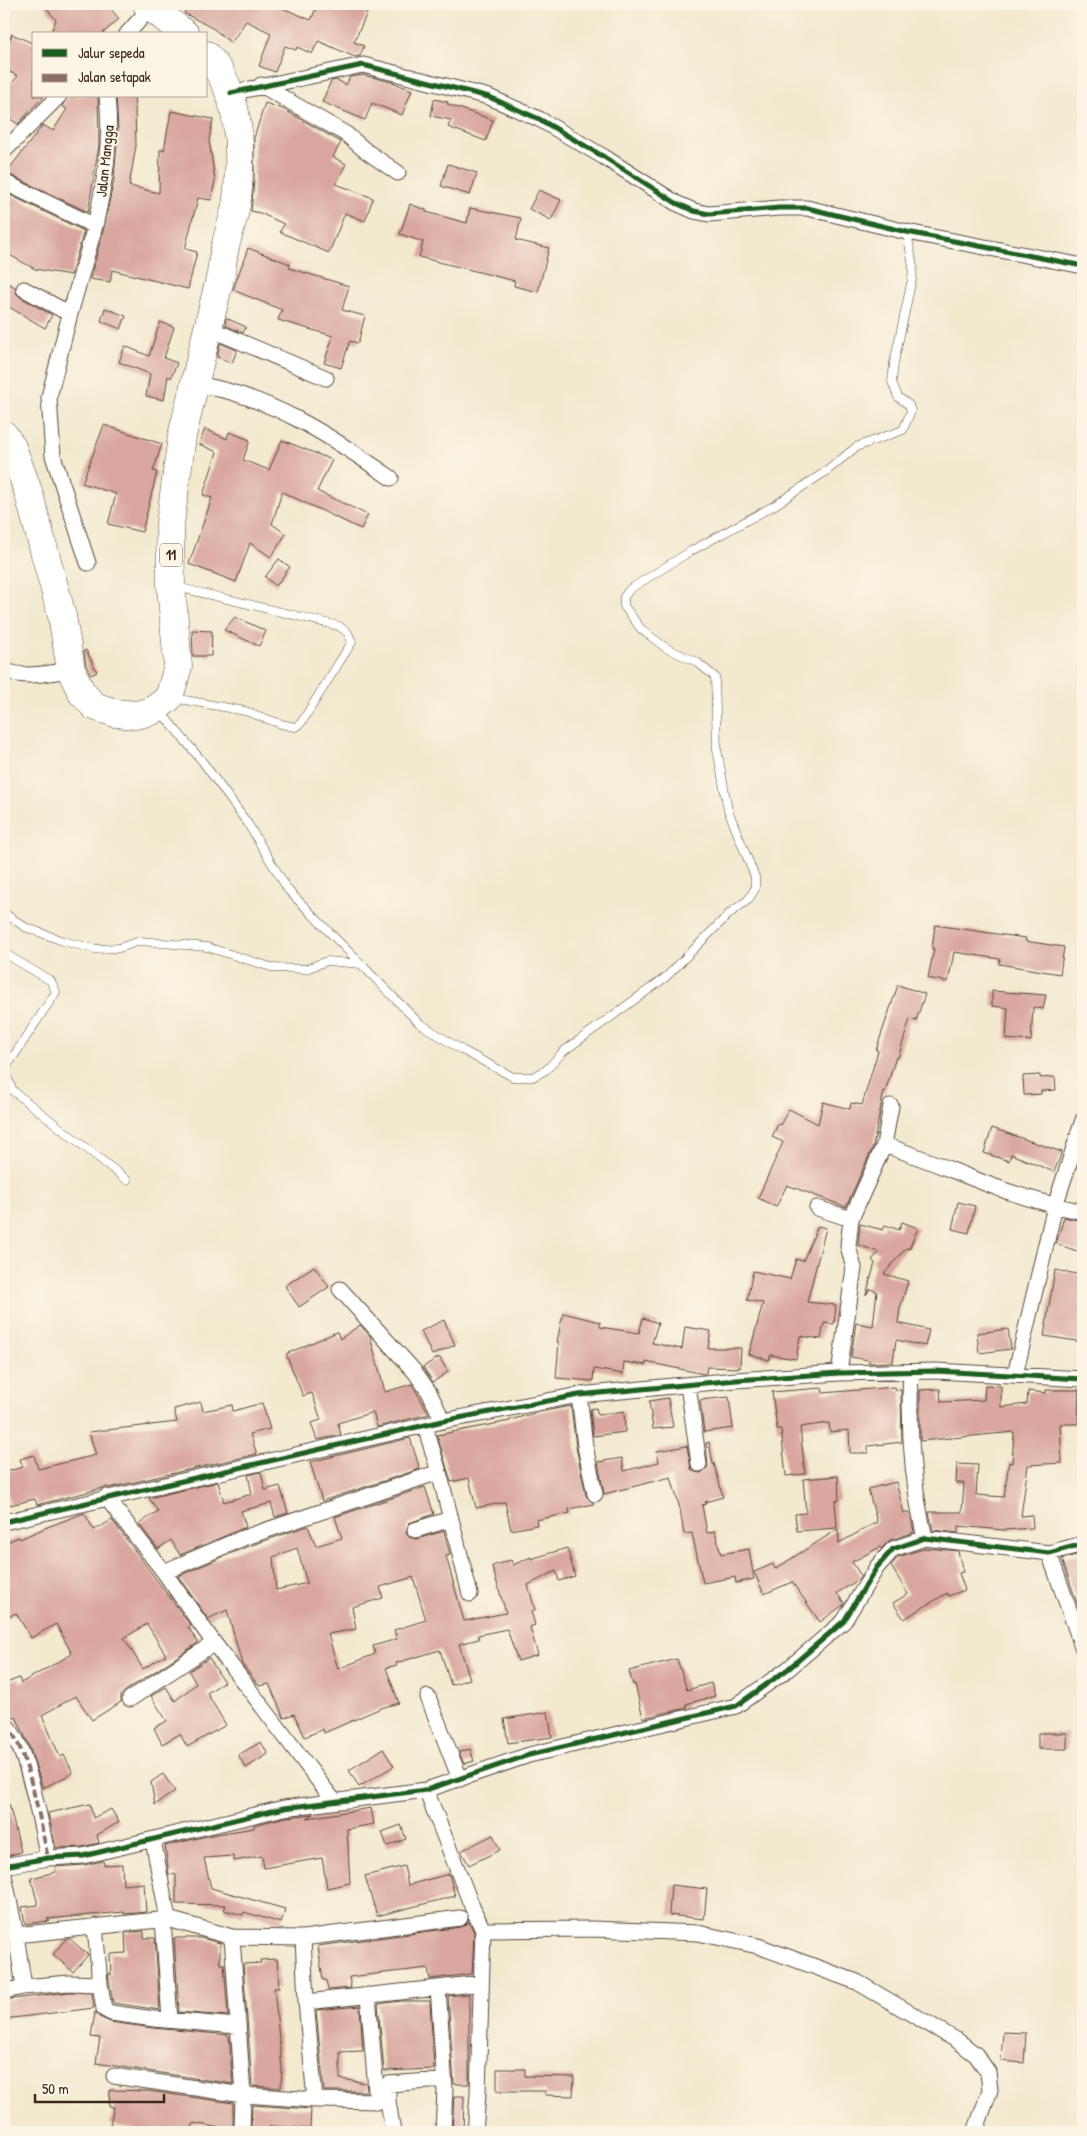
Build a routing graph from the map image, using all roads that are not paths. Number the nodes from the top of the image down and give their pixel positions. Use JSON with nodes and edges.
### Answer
{"nodes":[{"id":1,"x":149,"y":5,"type":"edge"},
{"id":2,"x":129,"y":32,"type":"edge"},
{"id":3,"x":183,"y":32,"type":"edge"},
{"id":4,"x":208,"y":57,"type":"edge"},
{"id":5,"x":261,"y":85,"type":"junction"},
{"id":6,"x":231,"y":93,"type":"junction"},
{"id":7,"x":57,"y":98,"type":"edge"},
{"id":8,"x":107,"y":98,"type":"edge"},
{"id":9,"x":4,"y":151,"type":"edge"},
{"id":10,"x":398,"y":173,"type":"dead end"},
{"id":11,"x":4,"y":182,"type":"edge"},
{"id":12,"x":95,"y":226,"type":"junction"},
{"id":13,"x":907,"y":232,"type":"junction"},
{"id":14,"x":1083,"y":266,"type":"edge"},
{"id":15,"x":24,"y":289,"type":"dead end"},
{"id":16,"x":70,"y":314,"type":"junction"},
{"id":17,"x":208,"y":328,"type":"junction"},
{"id":18,"x":326,"y":378,"type":"dead end"},
{"id":19,"x":194,"y":384,"type":"junction"},
{"id":20,"x":4,"y":435,"type":"edge"},
{"id":21,"x":390,"y":478,"type":"dead end"},
{"id":22,"x":88,"y":563,"type":"dead end"},
{"id":23,"x":171,"y":586,"type":"junction"},
{"id":24,"x":4,"y":670,"type":"edge"},
{"id":25,"x":71,"y":670,"type":"junction"},
{"id":26,"x":163,"y":702,"type":"junction"},
{"id":27,"x":4,"y":913,"type":"edge"},
{"id":28,"x":4,"y":953,"type":"edge"},
{"id":29,"x":360,"y":964,"type":"junction"},
{"id":30,"x":890,"y":1106,"type":"dead end"},
{"id":31,"x":1083,"y":1120,"type":"edge"},
{"id":32,"x":884,"y":1145,"type":"junction"},
{"id":33,"x":127,"y":1180,"type":"dead end"},
{"id":34,"x":1055,"y":1206,"type":"junction"},
{"id":35,"x":817,"y":1208,"type":"dead end"},
{"id":36,"x":1083,"y":1212,"type":"edge"},
{"id":37,"x":851,"y":1219,"type":"junction"},
{"id":38,"x":340,"y":1289,"type":"dead end"},
{"id":39,"x":911,"y":1372,"type":"junction"},
{"id":40,"x":840,"y":1373,"type":"junction"},
{"id":41,"x":1015,"y":1375,"type":"junction"},
{"id":42,"x":1083,"y":1379,"type":"edge"},
{"id":43,"x":688,"y":1385,"type":"junction"},
{"id":44,"x":579,"y":1395,"type":"junction"},
{"id":45,"x":444,"y":1421,"type":"junction"},
{"id":46,"x":425,"y":1426,"type":"junction"},
{"id":47,"x":699,"y":1464,"type":"dead end"},
{"id":48,"x":439,"y":1472,"type":"junction"},
{"id":49,"x":595,"y":1494,"type":"dead end"},
{"id":50,"x":106,"y":1497,"type":"junction"},
{"id":51,"x":451,"y":1519,"type":"junction"},
{"id":52,"x":4,"y":1522,"type":"edge"},
{"id":53,"x":415,"y":1530,"type":"dead end"},
{"id":54,"x":925,"y":1538,"type":"junction"},
{"id":55,"x":1083,"y":1544,"type":"edge"},
{"id":56,"x":1049,"y":1553,"type":"junction"},
{"id":57,"x":164,"y":1572,"type":"junction"},
{"id":58,"x":470,"y":1594,"type":"dead end"},
{"id":59,"x":214,"y":1643,"type":"junction"},
{"id":60,"x":1083,"y":1649,"type":"edge"},
{"id":61,"x":428,"y":1697,"type":"dead end"},
{"id":62,"x":130,"y":1699,"type":"dead end"},
{"id":63,"x":4,"y":1724,"type":"edge"},
{"id":64,"x":460,"y":1779,"type":"junction"},
{"id":65,"x":426,"y":1790,"type":"junction"},
{"id":66,"x":334,"y":1800,"type":"junction"},
{"id":67,"x":153,"y":1840,"type":"junction"},
{"id":68,"x":48,"y":1858,"type":"junction"},
{"id":69,"x":4,"y":1866,"type":"edge"},
{"id":70,"x":4,"y":1875,"type":"edge"},
{"id":71,"x":460,"y":1918,"type":"dead end"},
{"id":72,"x":165,"y":1920,"type":"junction"},
{"id":73,"x":95,"y":1926,"type":"junction"},
{"id":74,"x":483,"y":1930,"type":"junction"},
{"id":75,"x":16,"y":1935,"type":"junction"},
{"id":76,"x":232,"y":1937,"type":"junction"},
{"id":77,"x":303,"y":1938,"type":"junction"},
{"id":78,"x":480,"y":1983,"type":"junction"},
{"id":79,"x":100,"y":1984,"type":"junction"},
{"id":80,"x":24,"y":1987,"type":"junction"},
{"id":81,"x":438,"y":1988,"type":"junction"},
{"id":82,"x":4,"y":1991,"type":"edge"},
{"id":83,"x":368,"y":1995,"type":"junction"},
{"id":84,"x":306,"y":2002,"type":"junction"},
{"id":85,"x":170,"y":2020,"type":"junction"},
{"id":86,"x":237,"y":2026,"type":"junction"},
{"id":87,"x":114,"y":2076,"type":"dead end"},
{"id":88,"x":444,"y":2080,"type":"junction"},
{"id":89,"x":382,"y":2084,"type":"junction"},
{"id":90,"x":243,"y":2095,"type":"junction"},
{"id":91,"x":315,"y":2100,"type":"junction"},
{"id":92,"x":383,"y":2102,"type":"junction"},
{"id":93,"x":242,"y":2132,"type":"edge"},
{"id":94,"x":394,"y":2132,"type":"edge"},
{"id":95,"x":443,"y":2132,"type":"edge"},
{"id":96,"x":475,"y":2132,"type":"edge"},
{"id":97,"x":975,"y":2132,"type":"edge"}],
"edges":[{"from":1,"to":2,"type":"street"},
{"from":1,"to":3,"type":"highway"},
{"from":4,"to":6,"type":"highway","number":"11"},
{"from":5,"to":6,"type":"street"},
{"from":5,"to":10,"type":"street"},
{"from":5,"to":13,"type":"street"},
{"from":6,"to":17,"type":"highway","number":"11"},
{"from":7,"to":9,"type":"street"},
{"from":8,"to":12,"type":"street","name":"Jalan Mangga"},
{"from":11,"to":12,"type":"street"},
{"from":12,"to":16,"type":"street","name":"Jalan Mangga"},
{"from":13,"to":14,"type":"street"},
{"from":13,"to":29,"type":"lane"},
{"from":15,"to":16,"type":"street"},
{"from":16,"to":22,"type":"street","name":"Jalan Mangga"},
{"from":17,"to":18,"type":"street"},
{"from":17,"to":19,"type":"highway","number":"11"},
{"from":19,"to":21,"type":"street"},
{"from":19,"to":23,"type":"highway","number":"11"},
{"from":20,"to":25,"type":"highway"},
{"from":23,"to":26,"type":"highway","number":"11"},
{"from":23,"to":26,"type":"lane"},
{"from":24,"to":25,"type":"street"},
{"from":25,"to":26,"type":"highway"},
{"from":26,"to":29,"type":"lane"},
{"from":27,"to":29,"type":"lane"},
{"from":28,"to":33,"type":"lane"},
{"from":30,"to":32,"type":"street"},
{"from":31,"to":34,"type":"street"},
{"from":32,"to":34,"type":"street"},
{"from":32,"to":37,"type":"street"},
{"from":34,"to":36,"type":"street"},
{"from":34,"to":41,"type":"street"},
{"from":35,"to":37,"type":"street"},
{"from":37,"to":40,"type":"street"},
{"from":38,"to":45,"type":"street"},
{"from":39,"to":40,"type":"street"},
{"from":39,"to":41,"type":"street"},
{"from":39,"to":54,"type":"street"},
{"from":40,"to":43,"type":"street"},
{"from":41,"to":42,"type":"street"},
{"from":43,"to":44,"type":"street"},
{"from":43,"to":47,"type":"street"},
{"from":44,"to":45,"type":"street"},
{"from":44,"to":49,"type":"street"},
{"from":45,"to":46,"type":"street"},
{"from":46,"to":48,"type":"street"},
{"from":46,"to":50,"type":"street"},
{"from":48,"to":51,"type":"street"},
{"from":48,"to":57,"type":"street"},
{"from":50,"to":52,"type":"street"},
{"from":50,"to":57,"type":"street"},
{"from":51,"to":53,"type":"street"},
{"from":51,"to":58,"type":"street"},
{"from":54,"to":56,"type":"street"},
{"from":54,"to":64,"type":"street"},
{"from":55,"to":56,"type":"street"},
{"from":56,"to":60,"type":"street"},
{"from":57,"to":59,"type":"street"},
{"from":59,"to":62,"type":"street"},
{"from":59,"to":66,"type":"street"},
{"from":61,"to":64,"type":"street"},
{"from":63,"to":68,"type":"street"},
{"from":64,"to":65,"type":"street"},
{"from":65,"to":66,"type":"street"},
{"from":65,"to":74,"type":"street"},
{"from":66,"to":67,"type":"street"},
{"from":67,"to":68,"type":"street"},
{"from":67,"to":72,"type":"street"},
{"from":68,"to":69,"type":"street"},
{"from":70,"to":75,"type":"street"},
{"from":71,"to":77,"type":"street"},
{"from":72,"to":73,"type":"street"},
{"from":72,"to":76,"type":"street"},
{"from":72,"to":85,"type":"street"},
{"from":73,"to":75,"type":"street"},
{"from":73,"to":79,"type":"street"},
{"from":74,"to":78,"type":"street"},
{"from":74,"to":97,"type":"street"},
{"from":75,"to":80,"type":"street"},
{"from":76,"to":77,"type":"street"},
{"from":76,"to":86,"type":"street"},
{"from":77,"to":84,"type":"street"},
{"from":78,"to":81,"type":"street"},
{"from":78,"to":96,"type":"street"},
{"from":79,"to":80,"type":"street"},
{"from":79,"to":85,"type":"street"},
{"from":80,"to":82,"type":"street"},
{"from":81,"to":83,"type":"street"},
{"from":81,"to":88,"type":"street"},
{"from":83,"to":84,"type":"street"},
{"from":83,"to":89,"type":"street"},
{"from":84,"to":91,"type":"street"},
{"from":85,"to":86,"type":"street"},
{"from":86,"to":90,"type":"street"},
{"from":87,"to":90,"type":"street"},
{"from":88,"to":89,"type":"street"},
{"from":88,"to":95,"type":"street"},
{"from":89,"to":92,"type":"street"},
{"from":90,"to":91,"type":"street"},
{"from":90,"to":93,"type":"street"},
{"from":91,"to":92,"type":"street"},
{"from":92,"to":94,"type":"street"}]}
